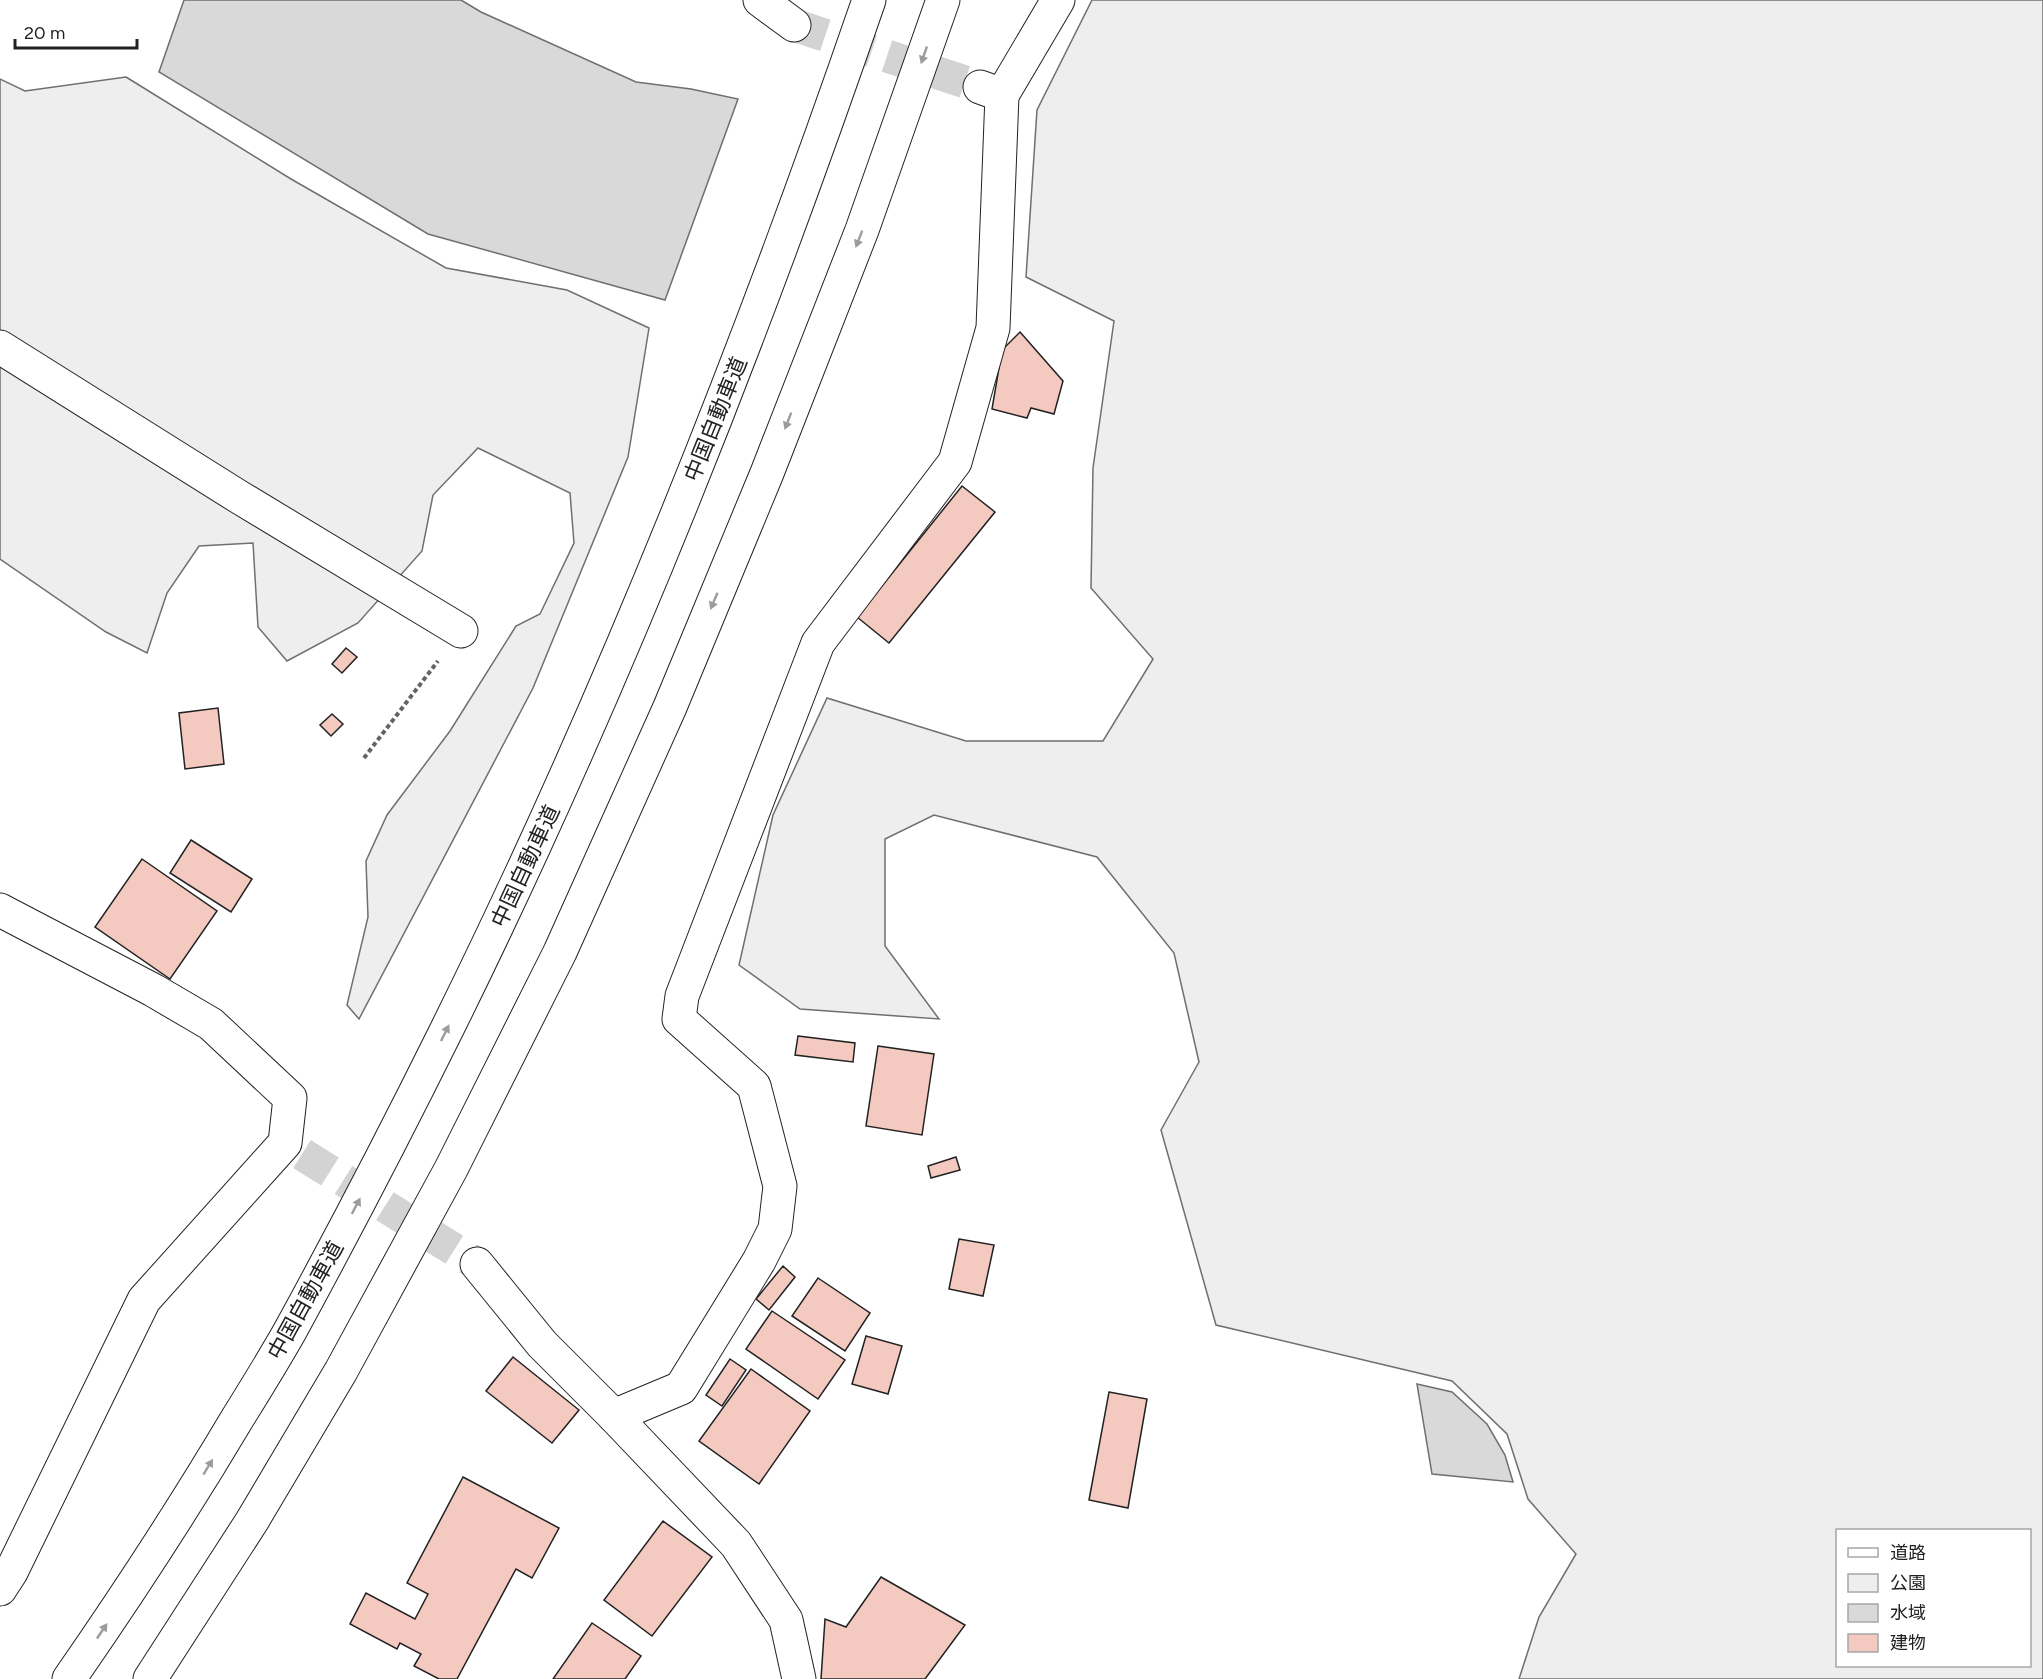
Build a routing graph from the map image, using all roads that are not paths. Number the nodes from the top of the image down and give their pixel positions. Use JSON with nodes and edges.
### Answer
{"nodes":[{"id":1,"x":760,"y":0,"type":"edge"},
{"id":2,"x":867,"y":0,"type":"edge"},
{"id":3,"x":943,"y":0,"type":"edge"},
{"id":4,"x":1058,"y":0,"type":"edge"},
{"id":5,"x":794,"y":25,"type":"tunnel mouth"},
{"id":6,"x":0,"y":347,"type":"edge"},
{"id":7,"x":461,"y":631,"type":"road end"},
{"id":8,"x":0,"y":910,"type":"edge"},
{"id":9,"x":477,"y":1264,"type":"tunnel mouth"},
{"id":10,"x":614,"y":1416,"type":"junction"},
{"id":11,"x":0,"y":1589,"type":"edge"},
{"id":12,"x":69,"y":1679,"type":"edge"},
{"id":13,"x":150,"y":1679,"type":"edge"},
{"id":14,"x":799,"y":1679,"type":"edge"}],
"edges":[{"from":1,"to":5,"type":"main road"},
{"from":12,"to":2,"type":"main road","name":"中国自動車道","one_way":true},
{"from":3,"to":13,"type":"main road","one_way":true},
{"from":4,"to":10,"type":"main road"},
{"from":6,"to":7,"type":"main road"},
{"from":8,"to":11,"type":"main road"},
{"from":9,"to":10,"type":"main road"},
{"from":10,"to":14,"type":"main road"}]}
